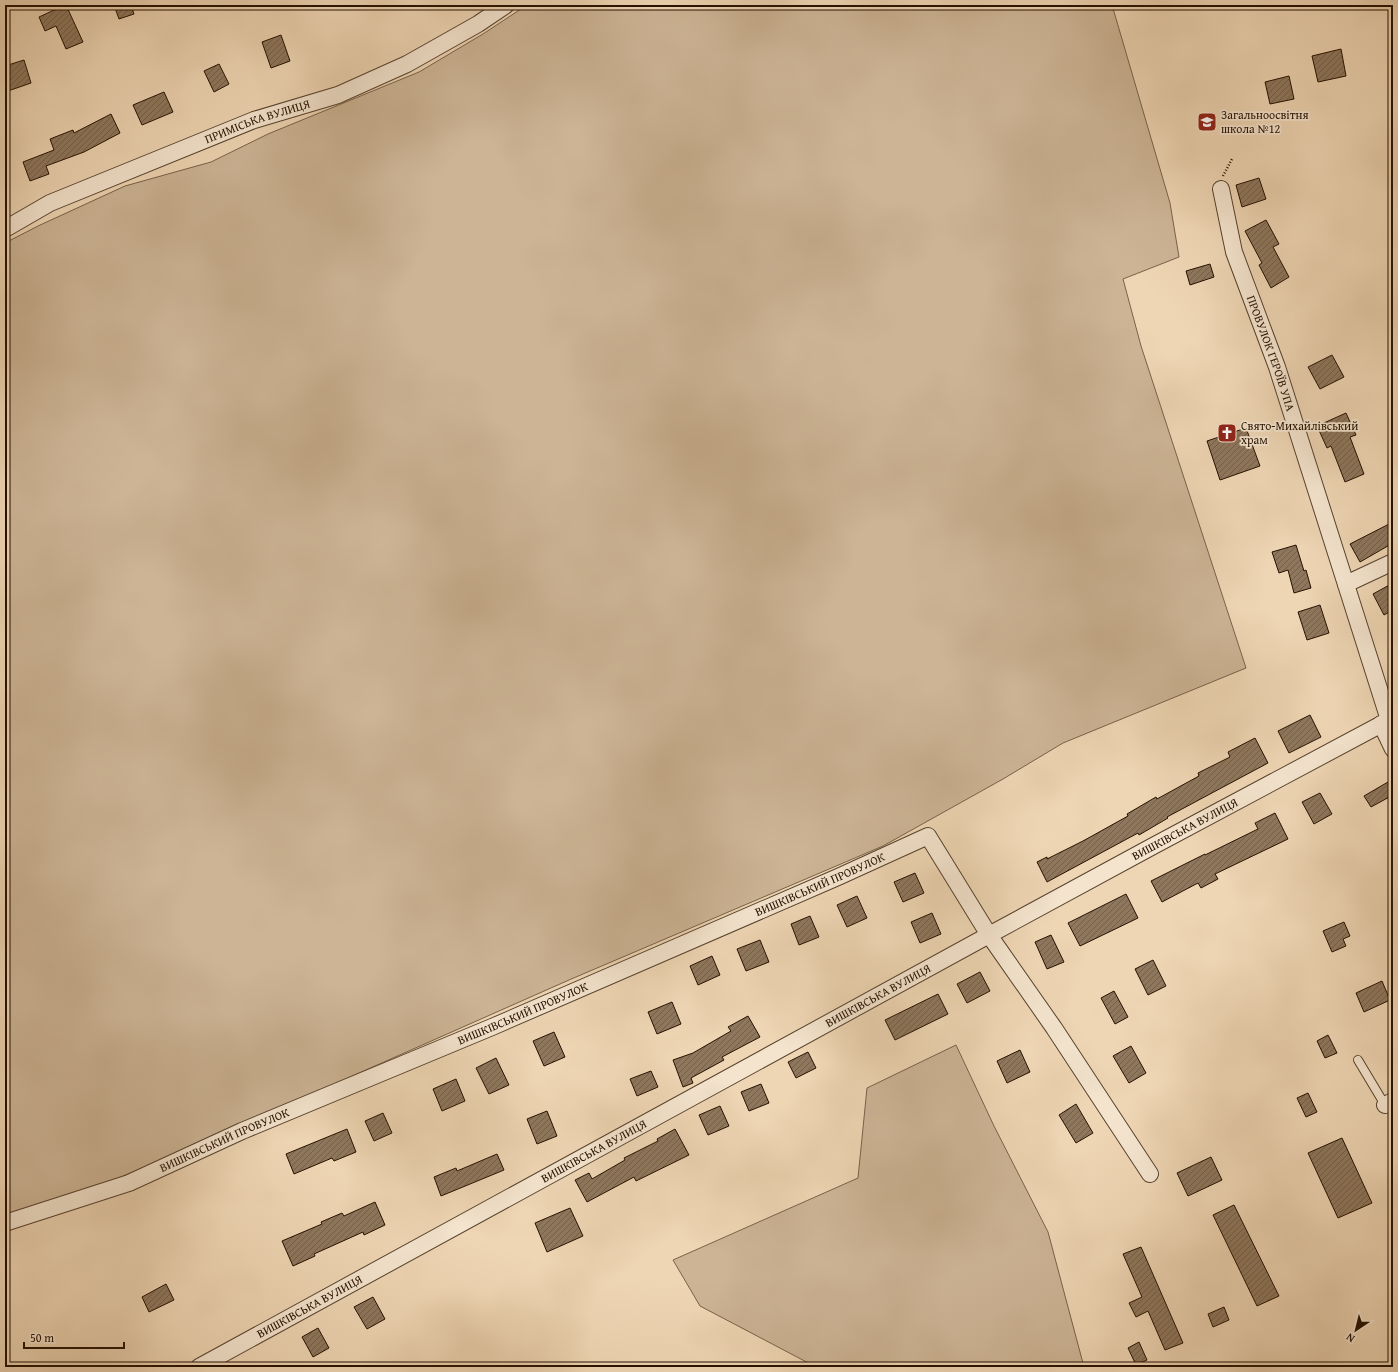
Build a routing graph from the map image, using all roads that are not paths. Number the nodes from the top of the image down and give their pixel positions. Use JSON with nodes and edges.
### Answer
{"nodes":[{"id":1,"x":506,"y":5,"type":"edge"},
{"id":2,"x":1221,"y":189,"type":"road end"},
{"id":3,"x":5,"y":229,"type":"edge"},
{"id":4,"x":1393,"y":562,"type":"edge"},
{"id":5,"x":1346,"y":584,"type":"junction"},
{"id":6,"x":1388,"y":721,"type":"edge"},
{"id":7,"x":1393,"y":749,"type":"edge"},
{"id":8,"x":989,"y":935,"type":"junction"},
{"id":9,"x":1358,"y":1060,"type":"dead end"},
{"id":10,"x":1389,"y":1103,"type":"edge"},
{"id":11,"x":1150,"y":1174,"type":"dead end"},
{"id":12,"x":5,"y":1223,"type":"edge"},
{"id":13,"x":199,"y":1367,"type":"edge"}],
"edges":[{"from":1,"to":3,"type":"street","name":"ПРИМІСЬКА ВУЛИЦЯ"},
{"from":2,"to":5,"type":"street","name":"ПРОВУЛОК ГЕРОЇВ УПА"},
{"from":4,"to":5,"type":"street"},
{"from":5,"to":6,"type":"street","name":"ПРОВУЛОК ГЕРОЇВ УПА"},
{"from":6,"to":7,"type":"street"},
{"from":6,"to":8,"type":"street","name":"ВИШКІВСЬКА ВУЛИЦЯ"},
{"from":8,"to":11,"type":"street"},
{"from":8,"to":12,"type":"street","name":"ВИШКІВСЬКИЙ ПРОВУЛОК"},
{"from":8,"to":13,"type":"street","name":"ВИШКІВСЬКА ВУЛИЦЯ"},
{"from":9,"to":10,"type":"lane"}]}
